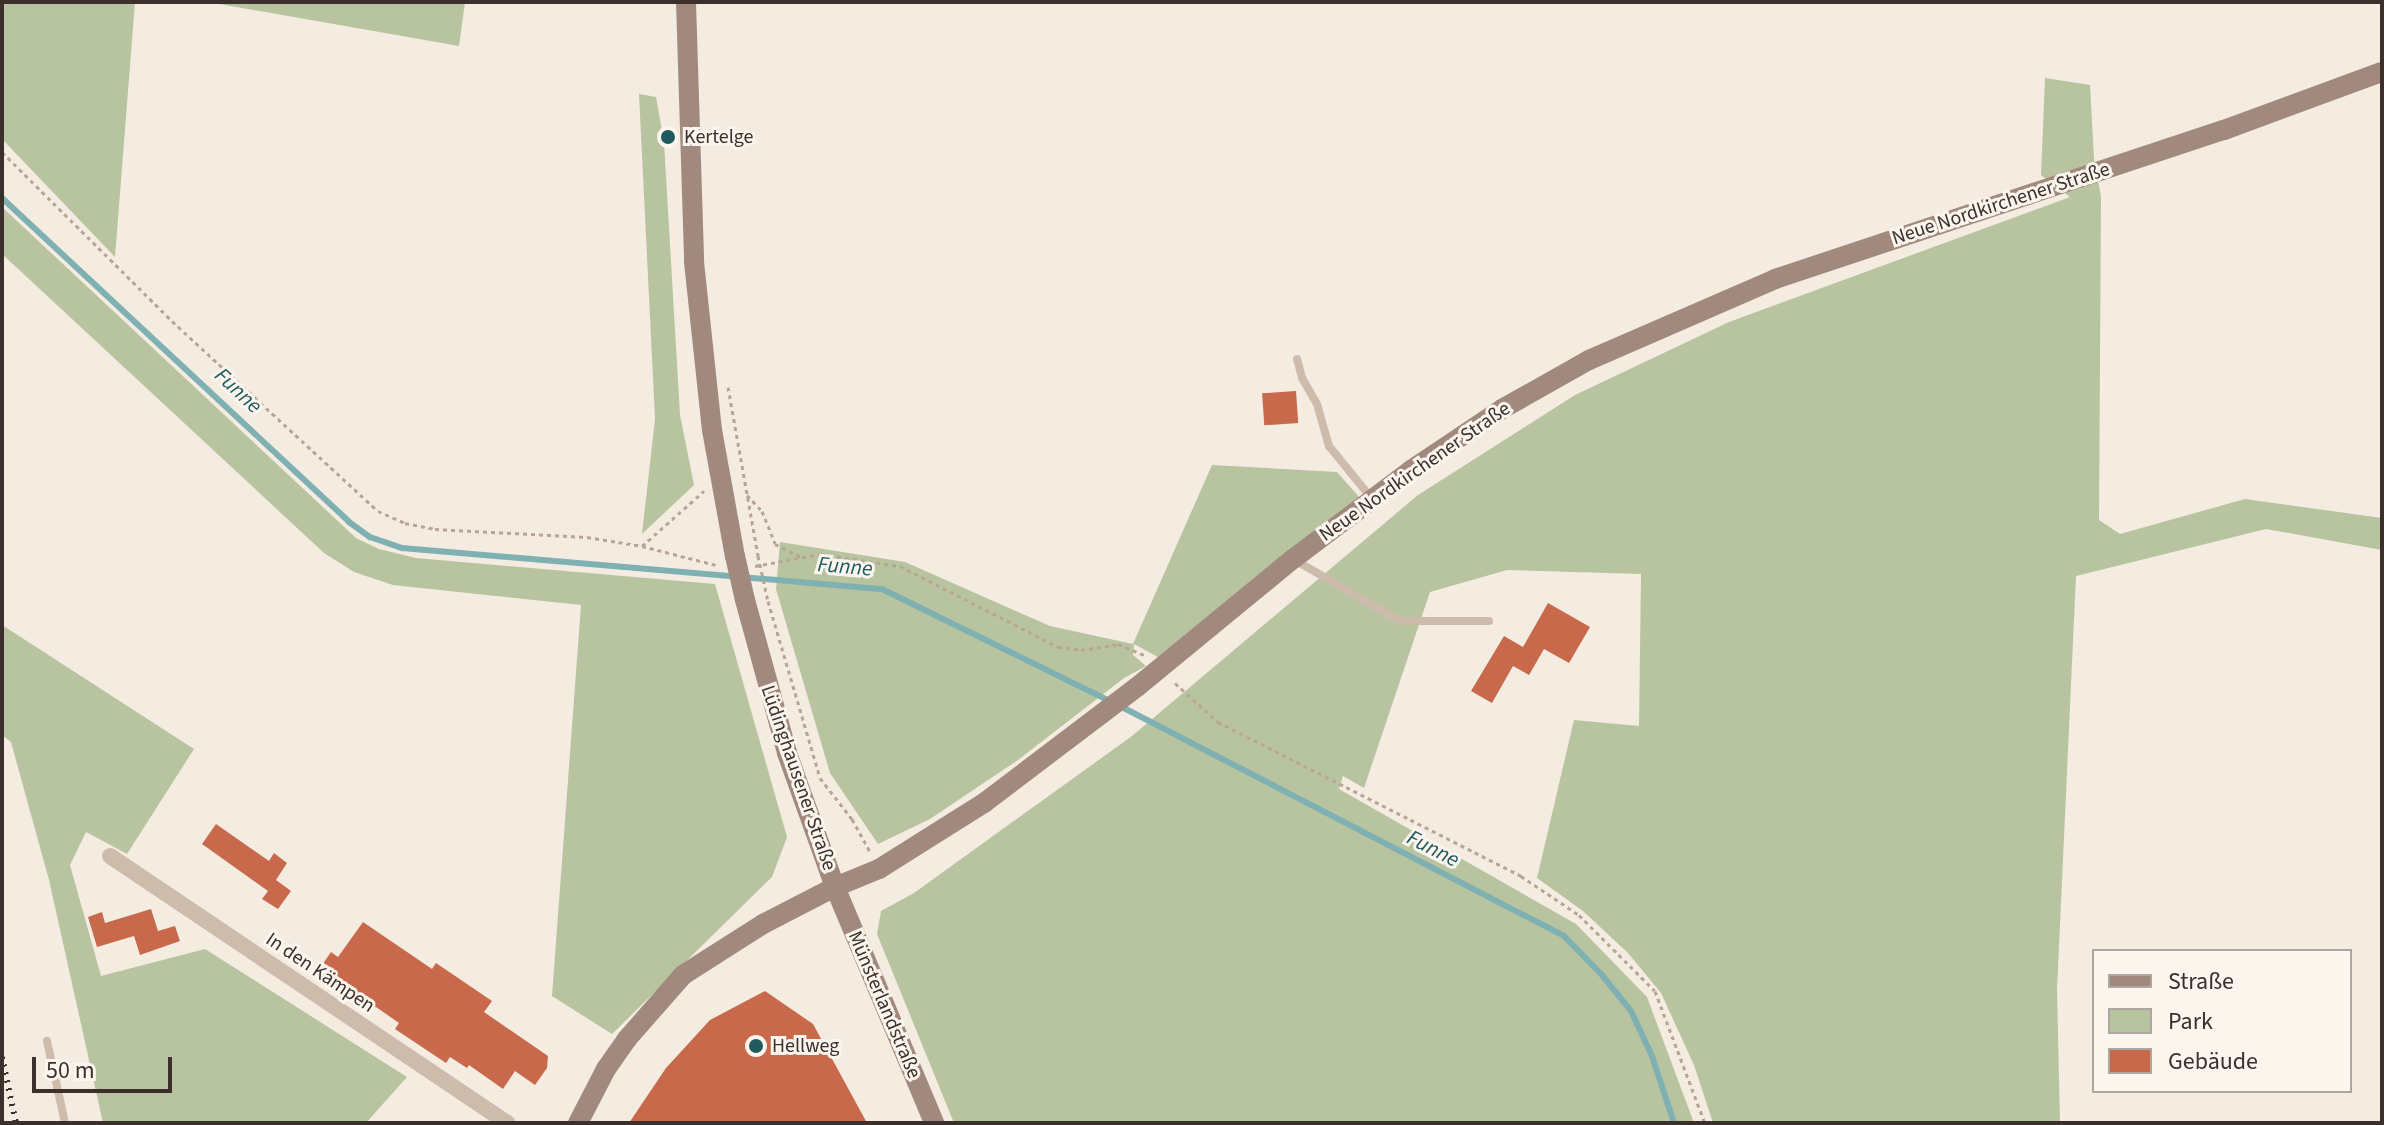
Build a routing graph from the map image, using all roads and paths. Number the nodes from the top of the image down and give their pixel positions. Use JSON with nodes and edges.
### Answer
{"nodes":[{"id":1,"x":686,"y":2,"type":"edge"},
{"id":2,"x":2382,"y":72,"type":"edge"},
{"id":3,"x":2,"y":152,"type":"edge"},
{"id":4,"x":1297,"y":359,"type":"dead end"},
{"id":5,"x":726,"y":374,"type":"dead end"},
{"id":6,"x":743,"y":472,"type":"junction"},
{"id":7,"x":721,"y":479,"type":"junction"},
{"id":8,"x":747,"y":495,"type":"junction"},
{"id":9,"x":1372,"y":499,"type":"junction"},
{"id":10,"x":642,"y":546,"type":"junction"},
{"id":11,"x":801,"y":557,"type":"junction"},
{"id":12,"x":1293,"y":559,"type":"junction"},
{"id":13,"x":736,"y":562,"type":"junction"},
{"id":14,"x":1489,"y":621,"type":"dead end"},
{"id":15,"x":1160,"y":668,"type":"junction"},
{"id":16,"x":110,"y":856,"type":"dead end"},
{"id":17,"x":879,"y":869,"type":"junction"},
{"id":18,"x":835,"y":887,"type":"junction"},
{"id":19,"x":47,"y":1041,"type":"dead end"},
{"id":20,"x":65,"y":1123,"type":"edge"},
{"id":21,"x":508,"y":1123,"type":"edge"},
{"id":22,"x":578,"y":1123,"type":"edge"},
{"id":23,"x":934,"y":1123,"type":"edge"},
{"id":24,"x":1705,"y":1123,"type":"edge"}],
"edges":[{"from":1,"to":7,"type":"street"},
{"from":2,"to":9,"type":"street","name":"Neue Nordkirchener Straße"},
{"from":3,"to":10,"type":"path"},
{"from":4,"to":9,"type":"lane"},
{"from":5,"to":6,"type":"path"},
{"from":6,"to":7,"type":"path"},
{"from":6,"to":8,"type":"path"},
{"from":7,"to":10,"type":"path"},
{"from":7,"to":13,"type":"street"},
{"from":8,"to":11,"type":"path"},
{"from":8,"to":17,"type":"path","bridge":true},
{"from":9,"to":12,"type":"street","name":"Neue Nordkirchener Straße"},
{"from":10,"to":13,"type":"path"},
{"from":11,"to":13,"type":"path"},
{"from":11,"to":15,"type":"path"},
{"from":12,"to":14,"type":"lane"},
{"from":12,"to":15,"type":"street","name":"Neue Nordkirchener Straße"},
{"from":13,"to":18,"type":"street","name":"Lüdinghausener Straße","bridge":true},
{"from":15,"to":17,"type":"street","name":"Neue Nordkirchener Straße"},
{"from":15,"to":24,"type":"path"},
{"from":16,"to":21,"type":"street","name":"In den Kämpen"},
{"from":17,"to":18,"type":"street","name":"Neue Nordkirchener Straße"},
{"from":18,"to":22,"type":"street","name":"Lüdinghausener Straße"},
{"from":18,"to":23,"type":"street","name":"Münsterlandstraße"},
{"from":19,"to":20,"type":"lane"}]}
